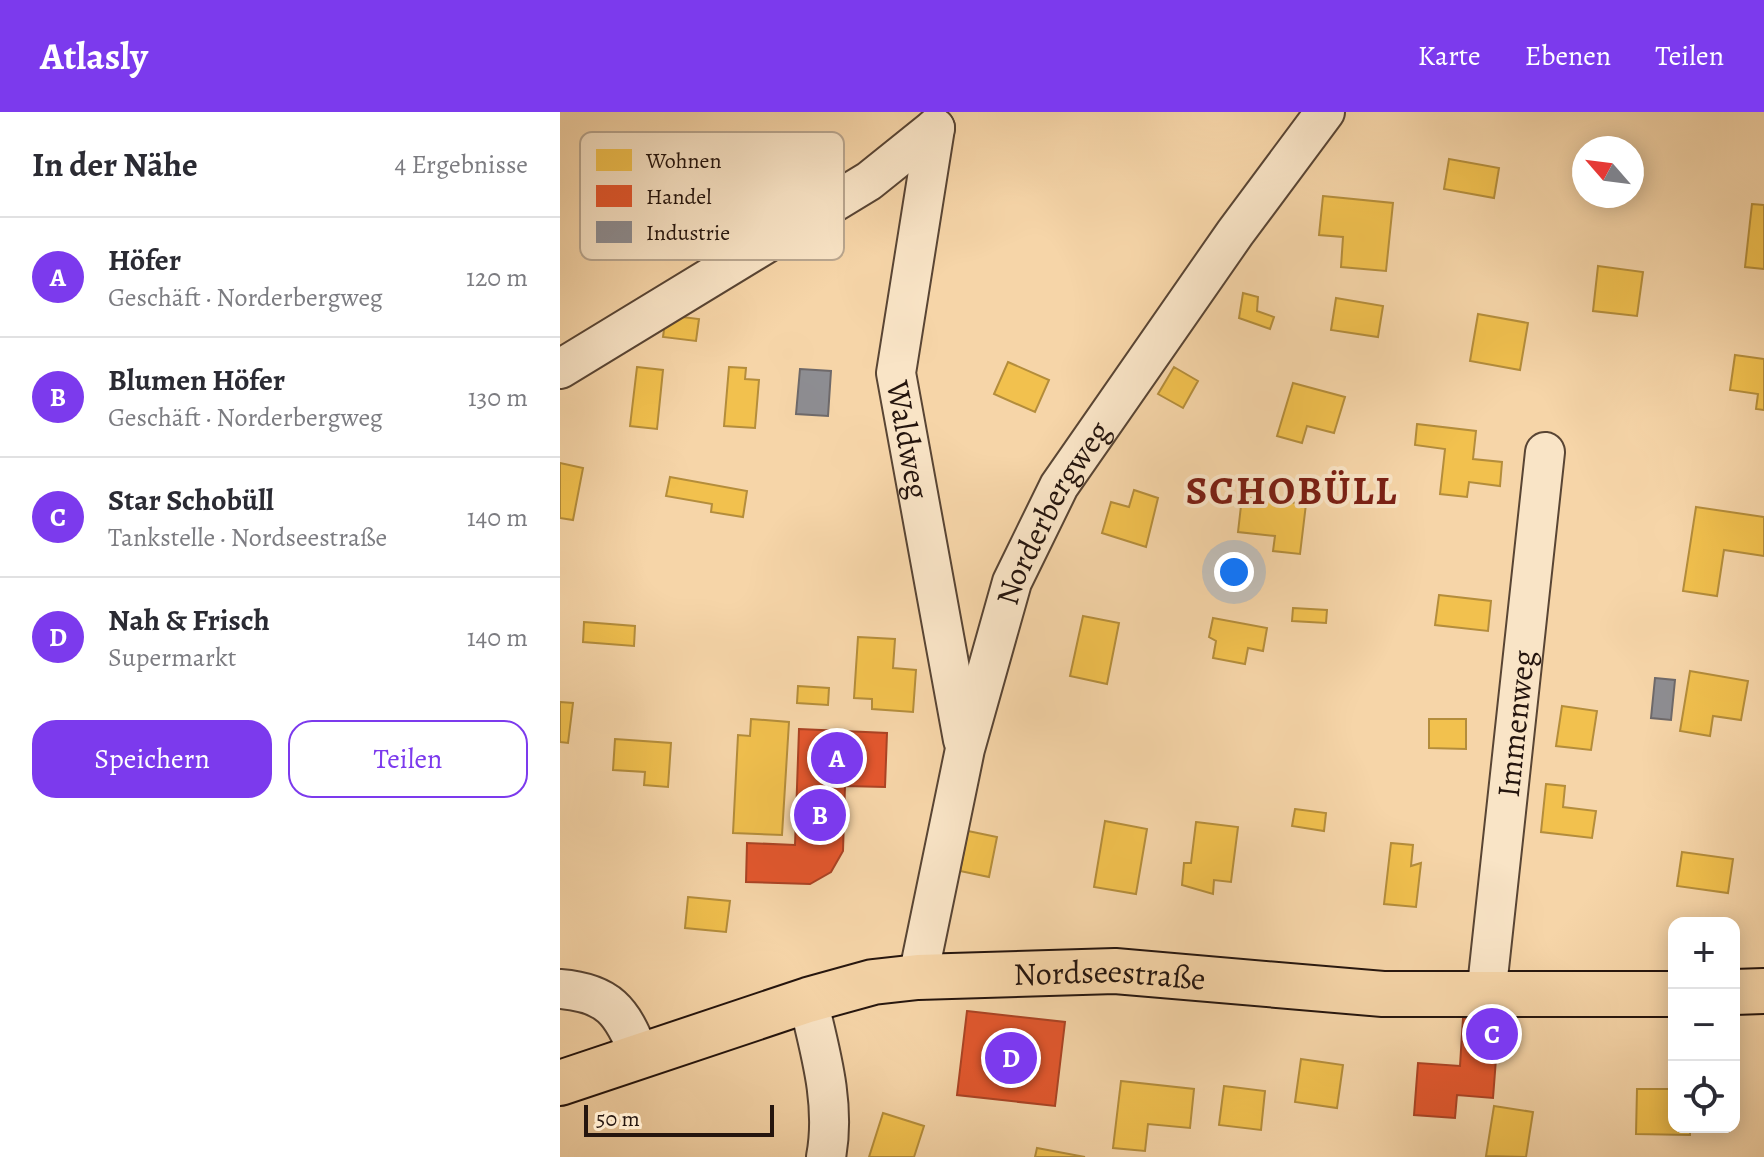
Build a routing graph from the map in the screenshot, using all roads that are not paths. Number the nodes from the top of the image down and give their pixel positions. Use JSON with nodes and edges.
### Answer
{"nodes":[{"id":1,"x":1325,"y":112,"type":"edge"},
{"id":2,"x":844,"y":196,"type":"edge"},
{"id":3,"x":739,"y":260,"type":"edge"},
{"id":4,"x":560,"y":369,"type":"edge"},
{"id":5,"x":1545,"y":452,"type":"dead end"},
{"id":6,"x":965,"y":749,"type":"junction"},
{"id":7,"x":918,"y":977,"type":"junction"},
{"id":8,"x":560,"y":989,"type":"edge"},
{"id":9,"x":1764,"y":991,"type":"edge"},
{"id":10,"x":1740,"y":992,"type":"edge"},
{"id":11,"x":1668,"y":994,"type":"edge"},
{"id":12,"x":1486,"y":996,"type":"junction"},
{"id":13,"x":808,"y":1000,"type":"junction"},
{"id":14,"x":639,"y":1054,"type":"junction"},
{"id":15,"x":560,"y":1083,"type":"edge"},
{"id":16,"x":826,"y":1157,"type":"edge"}],
"edges":[{"from":1,"to":6,"type":"street","name":"Norderbergweg"},
{"from":2,"to":6,"type":"street","name":"Waldweg"},
{"from":3,"to":4,"type":"street","name":"Waldweg"},
{"from":5,"to":12,"type":"street","name":"Immenweg"},
{"from":6,"to":7,"type":"street","name":"Norderbergweg"},
{"from":7,"to":12,"type":"main road","name":"Nordseestraße"},
{"from":7,"to":13,"type":"main road","name":"Nordseestraße"},
{"from":8,"to":14,"type":"street"},
{"from":9,"to":10,"type":"main road"},
{"from":11,"to":12,"type":"main road","name":"Nordseestraße"},
{"from":13,"to":14,"type":"main road","name":"Nordseestraße"},
{"from":13,"to":16,"type":"street"},
{"from":14,"to":15,"type":"main road","name":"Nordseestraße"}]}
